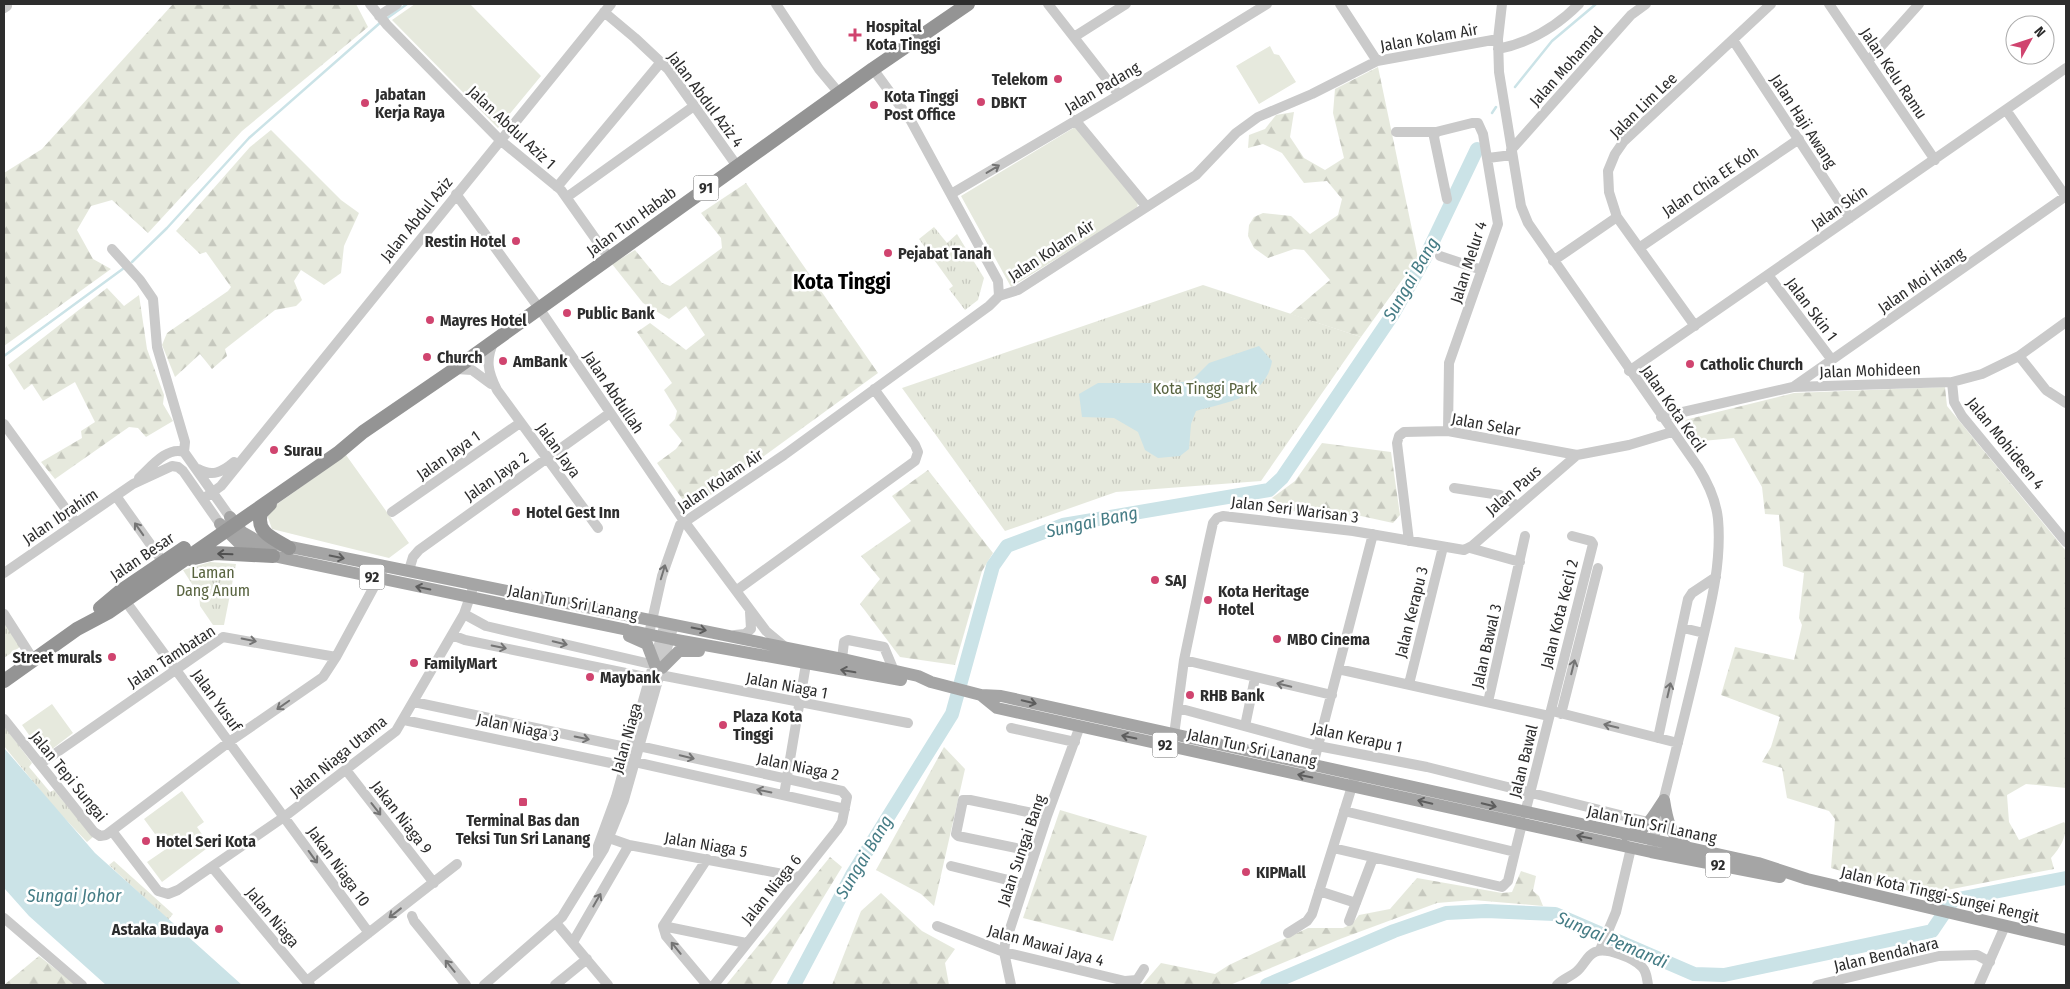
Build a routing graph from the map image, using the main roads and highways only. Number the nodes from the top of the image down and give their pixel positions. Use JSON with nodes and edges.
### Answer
{"nodes":[{"id":1,"x":968,"y":4,"type":"edge"},
{"id":2,"x":363,"y":432,"type":"junction"},
{"id":3,"x":289,"y":487,"type":"junction"},
{"id":4,"x":227,"y":523,"type":"junction"},
{"id":5,"x":290,"y":548,"type":"junction"},
{"id":6,"x":273,"y":556,"type":"junction"},
{"id":7,"x":168,"y":564,"type":"junction"},
{"id":8,"x":606,"y":625,"type":"junction"},
{"id":9,"x":755,"y":655,"type":"junction"},
{"id":10,"x":4,"y":681,"type":"edge"},
{"id":11,"x":931,"y":682,"type":"junction"},
{"id":12,"x":981,"y":694,"type":"junction"},
{"id":13,"x":1354,"y":780,"type":"junction"},
{"id":14,"x":1524,"y":818,"type":"junction"},
{"id":15,"x":1626,"y":835,"type":"junction"},
{"id":16,"x":1652,"y":847,"type":"junction"},
{"id":17,"x":1690,"y":849,"type":"junction"},
{"id":18,"x":1808,"y":880,"type":"junction"},
{"id":19,"x":2066,"y":940,"type":"edge"}],
"edges":[{"from":1,"to":2,"type":"highway","name":"Jalan Tun Habab","number":"91"},
{"from":2,"to":3,"type":"highway","name":"Jalan Tun Habab"},
{"from":2,"to":4,"type":"highway","name":"Jalan Tun Habab"},
{"from":3,"to":4,"type":"highway","name":"Jalan Tun Habab"},
{"from":3,"to":5,"type":"highway"},
{"from":4,"to":5,"type":"main road","name":"Jalan Tun Sri Lanang","number":"92"},
{"from":4,"to":6,"type":"main road","name":"Jalan Tun Sri Lanang","number":"92"},
{"from":4,"to":7,"type":"highway","name":"Jalan Besar"},
{"from":5,"to":11,"type":"main road","name":"Jalan Tun Sri Lanang","number":"92","one_way":true},
{"from":6,"to":7,"type":"highway","one_way":true},
{"from":8,"to":6,"type":"main road","name":"Jalan Tun Sri Lanang","number":"92","one_way":true},
{"from":7,"to":10,"type":"highway","name":"Jalan Besar"},
{"from":8,"to":9,"type":"main road","name":"Jalan Tun Sri Lanang","number":"92"},
{"from":8,"to":9,"type":"main road"},
{"from":11,"to":9,"type":"main road","name":"Jalan Tun Sri Lanang","number":"92","one_way":true},
{"from":11,"to":12,"type":"main road","name":"Jalan Tun Sri Lanang","number":"92"},
{"from":12,"to":13,"type":"main road","name":"Jalan Tun Sri Lanang","number":"92","one_way":true},
{"from":13,"to":12,"type":"main road","name":"Jalan Tun Sri Lanang","number":"92","one_way":true},
{"from":13,"to":14,"type":"main road","name":"Jalan Tun Sri Lanang","number":"92"},
{"from":14,"to":15,"type":"main road","name":"Jalan Tun Sri Lanang","number":"92"},
{"from":16,"to":14,"type":"main road","name":"Jalan Tun Sri Lanang","number":"92","one_way":true},
{"from":15,"to":16,"type":"main road","name":"Jalan Tun Sri Lanang","number":"92"},
{"from":15,"to":17,"type":"main road"},
{"from":16,"to":17,"type":"main road","name":"Jalan Tun Sri Lanang","number":"92"},
{"from":16,"to":18,"type":"main road","name":"Jalan Tun Sri Lanang","number":"92"},
{"from":17,"to":18,"type":"main road","name":"Jalan Tun Sri Lanang","number":"92"},
{"from":18,"to":19,"type":"main road","name":"Jalan Kota Tinggi-Sungei Rengit","number":"92"}]}
